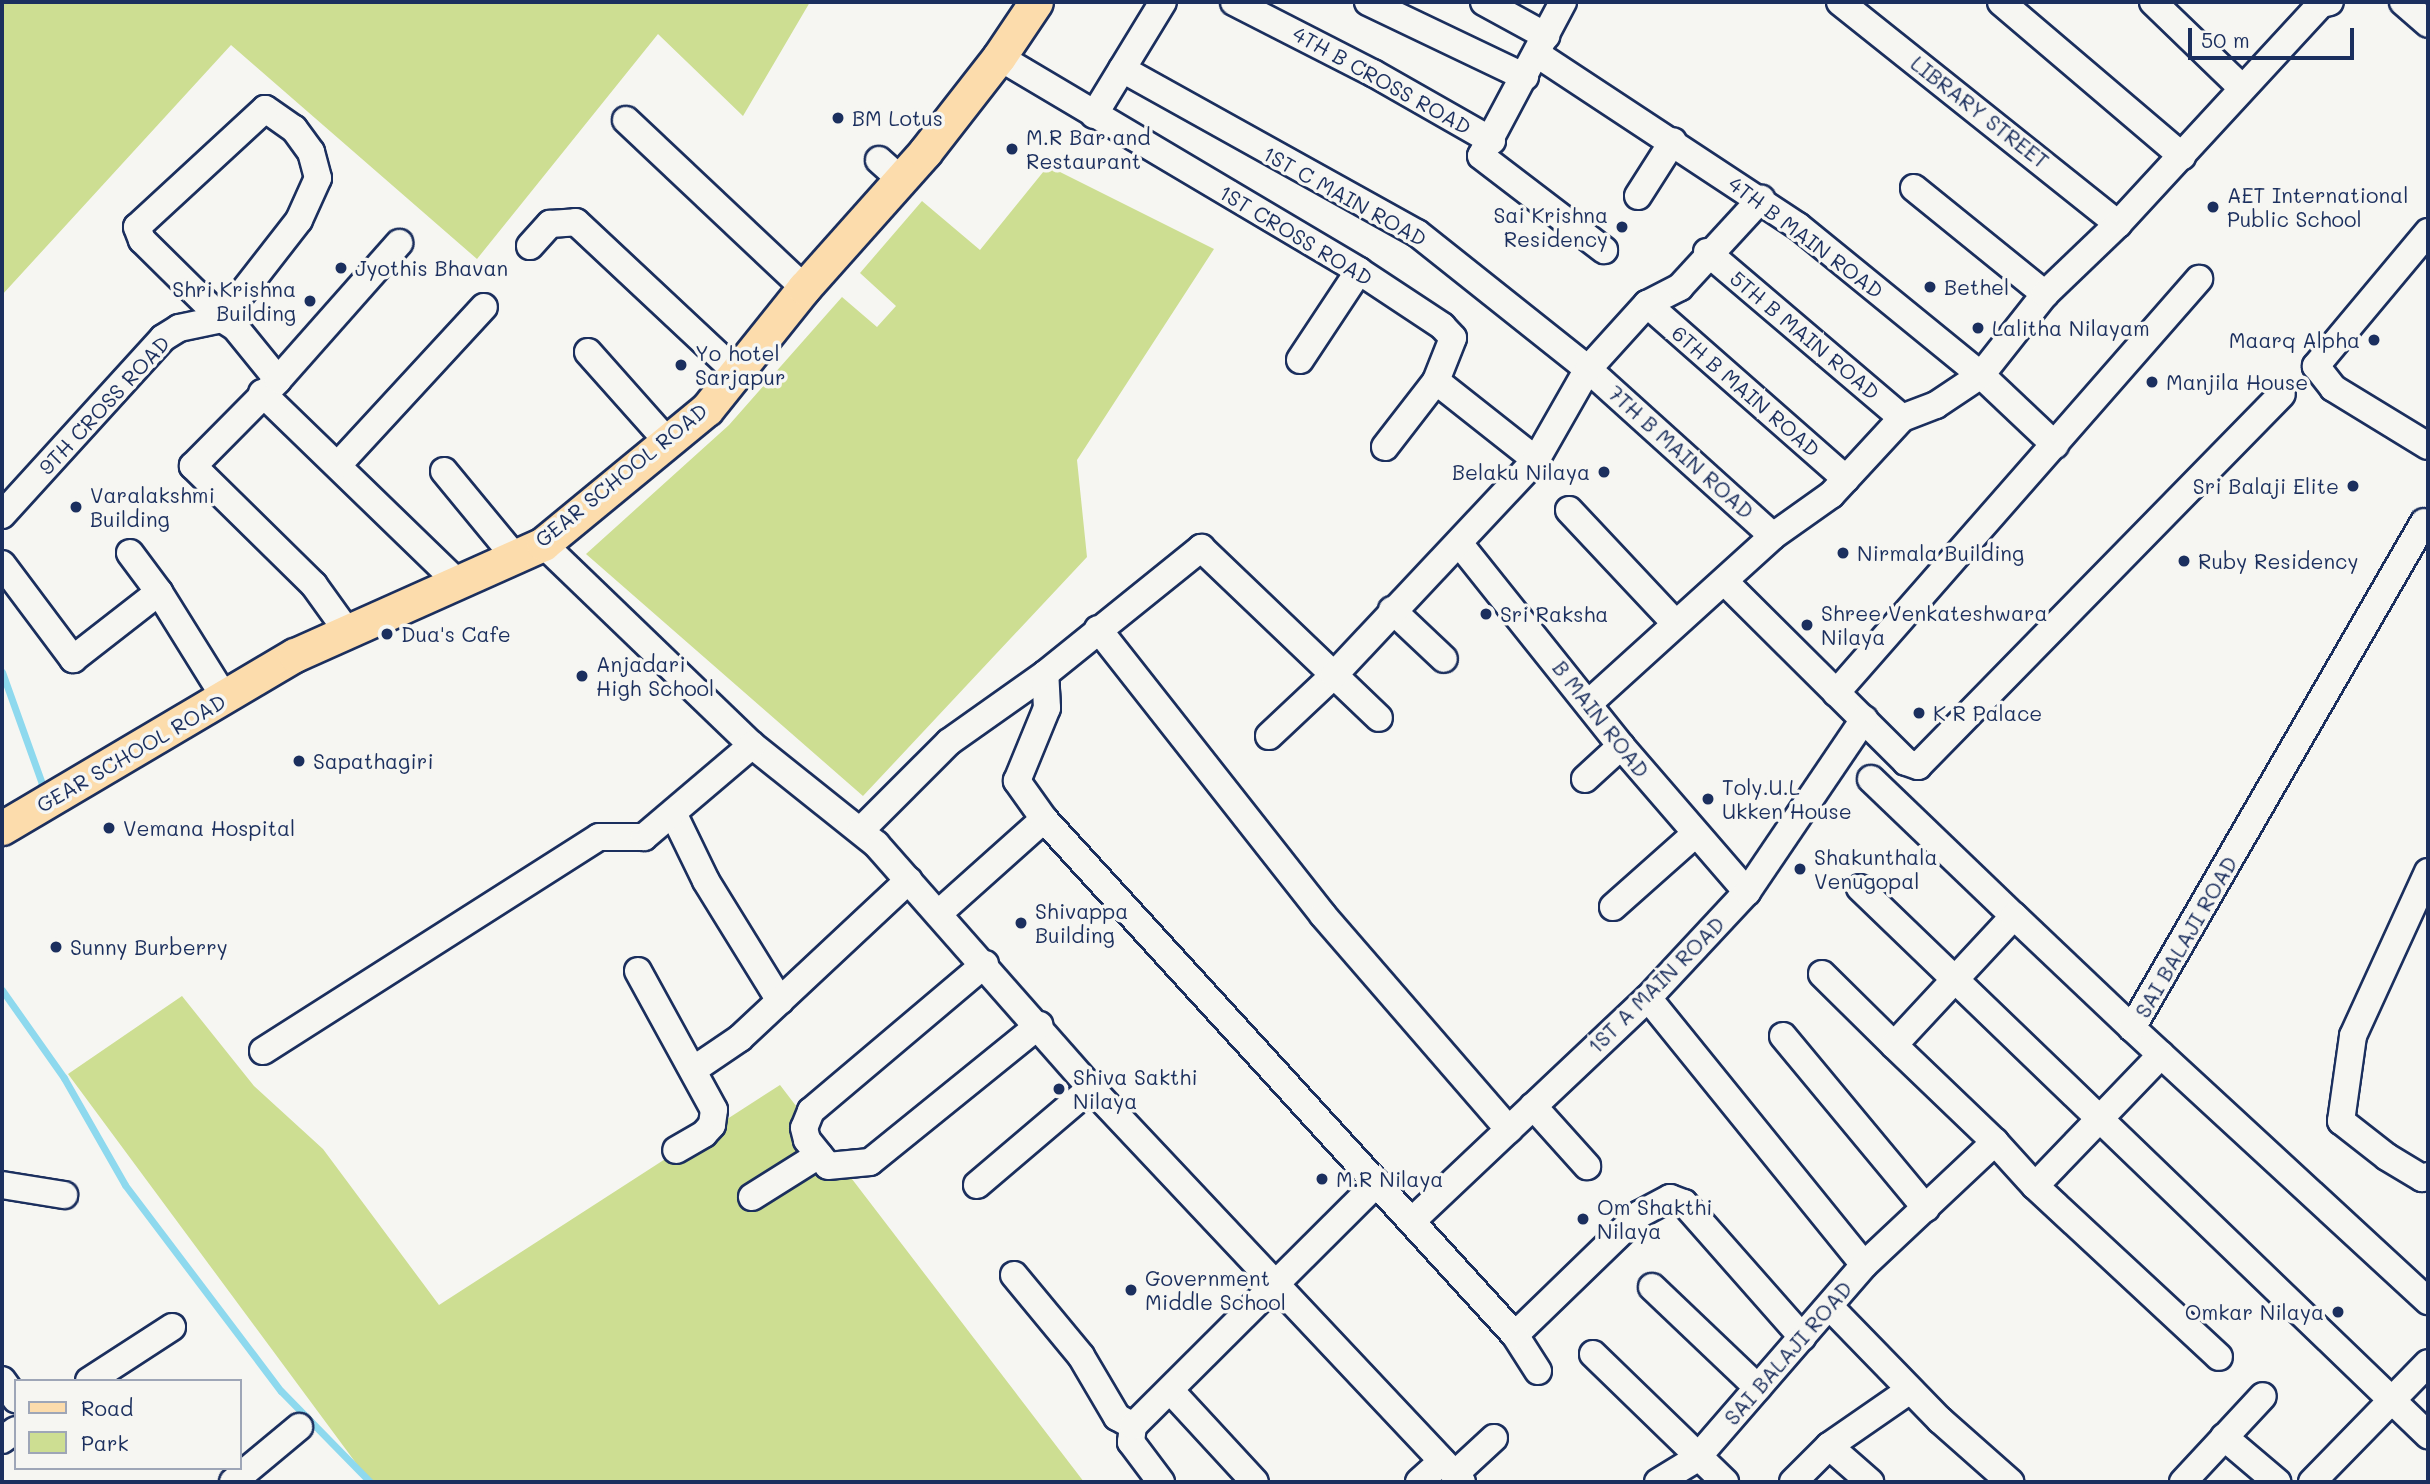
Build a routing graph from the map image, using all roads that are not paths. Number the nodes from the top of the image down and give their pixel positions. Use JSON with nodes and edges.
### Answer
{"nodes":[{"id":1,"x":1036,"y":2,"type":"edge"},
{"id":2,"x":1163,"y":2,"type":"edge"},
{"id":3,"x":1234,"y":2,"type":"edge"},
{"id":4,"x":1368,"y":2,"type":"edge"},
{"id":5,"x":1484,"y":2,"type":"edge"},
{"id":6,"x":1563,"y":2,"type":"edge"},
{"id":7,"x":1840,"y":2,"type":"edge"},
{"id":8,"x":2001,"y":2,"type":"edge"},
{"id":9,"x":2153,"y":2,"type":"edge"},
{"id":10,"x":2403,"y":2,"type":"edge"},
{"id":11,"x":2322,"y":3,"type":"edge"},
{"id":12,"x":2428,"y":24,"type":"edge"},
{"id":13,"x":1536,"y":56,"type":"junction"},
{"id":14,"x":999,"y":57,"type":"junction"},
{"id":15,"x":1122,"y":69,"type":"junction"},
{"id":16,"x":2242,"y":88,"type":"junction"},
{"id":17,"x":1094,"y":115,"type":"junction"},
{"id":18,"x":626,"y":120,"type":"dead end"},
{"id":19,"x":1492,"y":141,"type":"junction"},
{"id":20,"x":1673,"y":141,"type":"junction"},
{"id":21,"x":2182,"y":156,"type":"junction"},
{"id":22,"x":1914,"y":188,"type":"dead end"},
{"id":23,"x":1638,"y":196,"type":"dead end"},
{"id":24,"x":1761,"y":200,"type":"junction"},
{"id":25,"x":2118,"y":224,"type":"junction"},
{"id":26,"x":2428,"y":232,"type":"edge"},
{"id":27,"x":399,"y":243,"type":"dead end"},
{"id":28,"x":530,"y":246,"type":"dead end"},
{"id":29,"x":1604,"y":250,"type":"dead end"},
{"id":30,"x":1707,"y":252,"type":"junction"},
{"id":31,"x":1359,"y":271,"type":"junction"},
{"id":32,"x":2199,"y":279,"type":"dead end"},
{"id":33,"x":804,"y":288,"type":"junction"},
{"id":34,"x":2045,"y":295,"type":"junction"},
{"id":35,"x":1647,"y":304,"type":"junction"},
{"id":36,"x":484,"y":307,"type":"dead end"},
{"id":37,"x":222,"y":319,"type":"junction"},
{"id":38,"x":588,"y":352,"type":"dead end"},
{"id":39,"x":1300,"y":360,"type":"dead end"},
{"id":40,"x":1588,"y":369,"type":"junction"},
{"id":41,"x":735,"y":371,"type":"junction"},
{"id":42,"x":1981,"y":375,"type":"junction"},
{"id":43,"x":1436,"y":381,"type":"junction"},
{"id":44,"x":270,"y":386,"type":"junction"},
{"id":45,"x":2282,"y":394,"type":"dead end"},
{"id":46,"x":1902,"y":418,"type":"junction"},
{"id":47,"x":668,"y":442,"type":"junction"},
{"id":48,"x":2055,"y":445,"type":"junction"},
{"id":49,"x":1385,"y":446,"type":"dead end"},
{"id":50,"x":2428,"y":446,"type":"edge"},
{"id":51,"x":1536,"y":460,"type":"junction"},
{"id":52,"x":338,"y":465,"type":"junction"},
{"id":53,"x":444,"y":471,"type":"dead end"},
{"id":54,"x":1846,"y":478,"type":"junction"},
{"id":55,"x":1569,"y":510,"type":"dead end"},
{"id":56,"x":2,"y":515,"type":"edge"},
{"id":57,"x":2414,"y":524,"type":"dead end"},
{"id":58,"x":1773,"y":536,"type":"junction"},
{"id":59,"x":1459,"y":543,"type":"junction"},
{"id":60,"x":529,"y":550,"type":"junction"},
{"id":61,"x":130,"y":554,"type":"dead end"},
{"id":62,"x":2,"y":564,"type":"edge"},
{"id":63,"x":457,"y":582,"type":"junction"},
{"id":64,"x":1725,"y":582,"type":"junction"},
{"id":65,"x":159,"y":592,"type":"junction"},
{"id":66,"x":1392,"y":610,"type":"junction"},
{"id":67,"x":1675,"y":623,"type":"junction"},
{"id":68,"x":1098,"y":629,"type":"junction"},
{"id":69,"x":347,"y":631,"type":"junction"},
{"id":70,"x":1444,"y":659,"type":"dead end"},
{"id":71,"x":1045,"y":674,"type":"junction"},
{"id":72,"x":1334,"y":674,"type":"junction"},
{"id":73,"x":1836,"y":693,"type":"junction"},
{"id":74,"x":225,"y":698,"type":"junction"},
{"id":75,"x":1589,"y":703,"type":"junction"},
{"id":76,"x":1379,"y":718,"type":"dead end"},
{"id":77,"x":1864,"y":719,"type":"junction"},
{"id":78,"x":1269,"y":737,"type":"dead end"},
{"id":79,"x":752,"y":746,"type":"junction"},
{"id":80,"x":1620,"y":746,"type":"junction"},
{"id":81,"x":1585,"y":779,"type":"dead end"},
{"id":82,"x":1871,"y":779,"type":"dead end"},
{"id":83,"x":674,"y":815,"type":"junction"},
{"id":84,"x":1044,"y":819,"type":"junction"},
{"id":85,"x":15,"y":820,"type":"edge"},
{"id":86,"x":861,"y":830,"type":"junction"},
{"id":87,"x":1694,"y":835,"type":"junction"},
{"id":88,"x":2428,"y":872,"type":"edge"},
{"id":89,"x":909,"y":880,"type":"junction"},
{"id":90,"x":1860,"y":888,"type":"dead end"},
{"id":91,"x":1746,"y":892,"type":"junction"},
{"id":92,"x":1614,"y":907,"type":"dead end"},
{"id":93,"x":939,"y":914,"type":"junction"},
{"id":94,"x":2014,"y":916,"type":"junction"},
{"id":95,"x":985,"y":964,"type":"junction"},
{"id":96,"x":638,"y":971,"type":"dead end"},
{"id":97,"x":1822,"y":974,"type":"dead end"},
{"id":98,"x":1955,"y":979,"type":"junction"},
{"id":99,"x":1648,"y":998,"type":"junction"},
{"id":100,"x":780,"y":1001,"type":"junction"},
{"id":101,"x":1039,"y":1025,"type":"junction"},
{"id":102,"x":2132,"y":1028,"type":"junction"},
{"id":103,"x":1783,"y":1037,"type":"dead end"},
{"id":104,"x":1894,"y":1045,"type":"junction"},
{"id":105,"x":263,"y":1051,"type":"dead end"},
{"id":106,"x":2161,"y":1055,"type":"junction"},
{"id":107,"x":693,"y":1070,"type":"junction"},
{"id":108,"x":1091,"y":1088,"type":"junction"},
{"id":109,"x":1533,"y":1107,"type":"junction"},
{"id":110,"x":2099,"y":1123,"type":"junction"},
{"id":111,"x":1509,"y":1130,"type":"junction"},
{"id":112,"x":1995,"y":1142,"type":"junction"},
{"id":113,"x":676,"y":1150,"type":"dead end"},
{"id":114,"x":819,"y":1154,"type":"junction"},
{"id":115,"x":1587,"y":1166,"type":"dead end"},
{"id":116,"x":2428,"y":1175,"type":"edge"},
{"id":117,"x":1377,"y":1183,"type":"junction"},
{"id":118,"x":2,"y":1185,"type":"edge"},
{"id":119,"x":977,"y":1185,"type":"dead end"},
{"id":120,"x":2035,"y":1186,"type":"junction"},
{"id":121,"x":64,"y":1195,"type":"dead end"},
{"id":122,"x":752,"y":1196,"type":"dead end"},
{"id":123,"x":1926,"y":1208,"type":"junction"},
{"id":124,"x":1412,"y":1221,"type":"junction"},
{"id":125,"x":1864,"y":1265,"type":"junction"},
{"id":126,"x":1014,"y":1275,"type":"dead end"},
{"id":127,"x":1275,"y":1284,"type":"junction"},
{"id":128,"x":1652,"y":1287,"type":"dead end"},
{"id":129,"x":2428,"y":1301,"type":"edge"},
{"id":130,"x":1830,"y":1307,"type":"junction"},
{"id":131,"x":172,"y":1327,"type":"dead end"},
{"id":132,"x":1515,"y":1335,"type":"junction"},
{"id":133,"x":1802,"y":1337,"type":"junction"},
{"id":134,"x":1592,"y":1354,"type":"dead end"},
{"id":135,"x":2219,"y":1357,"type":"dead end"},
{"id":136,"x":2428,"y":1363,"type":"edge"},
{"id":137,"x":1538,"y":1371,"type":"dead end"},
{"id":138,"x":92,"y":1379,"type":"edge"},
{"id":139,"x":2,"y":1380,"type":"edge"},
{"id":140,"x":1758,"y":1388,"type":"junction"},
{"id":141,"x":1170,"y":1390,"type":"junction"},
{"id":142,"x":1910,"y":1390,"type":"junction"},
{"id":143,"x":14,"y":1396,"type":"edge"},
{"id":144,"x":2263,"y":1396,"type":"dead end"},
{"id":145,"x":2392,"y":1402,"type":"junction"},
{"id":146,"x":1133,"y":1426,"type":"junction"},
{"id":147,"x":299,"y":1427,"type":"dead end"},
{"id":148,"x":2428,"y":1435,"type":"edge"},
{"id":149,"x":2224,"y":1437,"type":"junction"},
{"id":150,"x":1494,"y":1438,"type":"dead end"},
{"id":151,"x":1829,"y":1446,"type":"junction"},
{"id":152,"x":1696,"y":1459,"type":"junction"},
{"id":153,"x":1453,"y":1473,"type":"edge"},
{"id":154,"x":233,"y":1482,"type":"edge"},
{"id":155,"x":1161,"y":1482,"type":"edge"},
{"id":156,"x":1255,"y":1482,"type":"edge"},
{"id":157,"x":1419,"y":1482,"type":"edge"},
{"id":158,"x":1658,"y":1482,"type":"edge"},
{"id":159,"x":1725,"y":1482,"type":"edge"},
{"id":160,"x":1793,"y":1482,"type":"edge"},
{"id":161,"x":1870,"y":1482,"type":"edge"},
{"id":162,"x":2010,"y":1482,"type":"edge"},
{"id":163,"x":2183,"y":1482,"type":"edge"},
{"id":164,"x":2277,"y":1482,"type":"edge"},
{"id":165,"x":2312,"y":1482,"type":"edge"}],
"edges":[{"from":1,"to":14,"type":"main road","name":"GEAR SCHOOL ROAD"},
{"from":2,"to":15,"type":"street"},
{"from":3,"to":19,"type":"street","name":"4TH B CROSS ROAD"},
{"from":4,"to":13,"type":"street"},
{"from":5,"to":13,"type":"street"},
{"from":6,"to":13,"type":"street","name":"4TH B CROSS ROAD"},
{"from":7,"to":25,"type":"street","name":"LIBRARY STREET"},
{"from":8,"to":21,"type":"street"},
{"from":9,"to":16,"type":"street"},
{"from":10,"to":12,"type":"street"},
{"from":11,"to":16,"type":"street"},
{"from":13,"to":19,"type":"street","name":"4TH B CROSS ROAD"},
{"from":13,"to":20,"type":"street","name":"4TH B MAIN ROAD"},
{"from":14,"to":17,"type":"street","name":"1ST CROSS ROAD"},
{"from":14,"to":33,"type":"main road","name":"GEAR SCHOOL ROAD"},
{"from":15,"to":17,"type":"street"},
{"from":15,"to":40,"type":"street","name":"1ST C MAIN ROAD"},
{"from":16,"to":21,"type":"street"},
{"from":17,"to":31,"type":"street","name":"1ST CROSS ROAD"},
{"from":18,"to":33,"type":"street"},
{"from":19,"to":29,"type":"street","name":"4TH B CROSS ROAD"},
{"from":20,"to":23,"type":"street"},
{"from":20,"to":24,"type":"street","name":"4TH B MAIN ROAD"},
{"from":21,"to":25,"type":"street"},
{"from":22,"to":34,"type":"street"},
{"from":24,"to":30,"type":"street"},
{"from":24,"to":42,"type":"street","name":"4TH B MAIN ROAD"},
{"from":25,"to":34,"type":"street"},
{"from":26,"to":50,"type":"street"},
{"from":27,"to":44,"type":"street"},
{"from":28,"to":41,"type":"street"},
{"from":30,"to":35,"type":"street"},
{"from":30,"to":46,"type":"street","name":"5TH B MAIN ROAD"},
{"from":31,"to":39,"type":"street"},
{"from":31,"to":43,"type":"street","name":"1ST CROSS ROAD"},
{"from":32,"to":48,"type":"street"},
{"from":33,"to":41,"type":"main road","name":"GEAR SCHOOL ROAD"},
{"from":34,"to":42,"type":"street"},
{"from":35,"to":40,"type":"street"},
{"from":35,"to":54,"type":"street","name":"6TH B MAIN ROAD"},
{"from":36,"to":52,"type":"street"},
{"from":37,"to":37,"type":"street"},
{"from":37,"to":44,"type":"street"},
{"from":37,"to":56,"type":"street","name":"9TH CROSS ROAD"},
{"from":38,"to":47,"type":"street"},
{"from":40,"to":51,"type":"street"},
{"from":40,"to":58,"type":"street","name":"7TH B MAIN ROAD"},
{"from":41,"to":47,"type":"main road","name":"GEAR SCHOOL ROAD"},
{"from":42,"to":46,"type":"street"},
{"from":42,"to":48,"type":"street","name":"4TH B MAIN ROAD"},
{"from":43,"to":49,"type":"street","name":"1ST CROSS ROAD"},
{"from":43,"to":51,"type":"street"},
{"from":44,"to":52,"type":"street"},
{"from":44,"to":69,"type":"street"},
{"from":45,"to":77,"type":"street"},
{"from":46,"to":54,"type":"street"},
{"from":47,"to":60,"type":"main road","name":"GEAR SCHOOL ROAD"},
{"from":48,"to":73,"type":"street"},
{"from":51,"to":59,"type":"street"},
{"from":52,"to":63,"type":"street"},
{"from":53,"to":60,"type":"street"},
{"from":54,"to":58,"type":"street"},
{"from":55,"to":67,"type":"street"},
{"from":57,"to":102,"type":"street","name":"SAI BALAJI ROAD"},
{"from":58,"to":64,"type":"street"},
{"from":59,"to":66,"type":"street"},
{"from":59,"to":75,"type":"street","name":"B MAIN ROAD"},
{"from":60,"to":63,"type":"main road","name":"GEAR SCHOOL ROAD"},
{"from":60,"to":79,"type":"street"},
{"from":61,"to":65,"type":"street"},
{"from":62,"to":65,"type":"street"},
{"from":63,"to":69,"type":"main road","name":"GEAR SCHOOL ROAD"},
{"from":64,"to":67,"type":"street"},
{"from":64,"to":73,"type":"street"},
{"from":65,"to":74,"type":"street"},
{"from":66,"to":70,"type":"street"},
{"from":66,"to":72,"type":"street"},
{"from":67,"to":75,"type":"street"},
{"from":68,"to":71,"type":"street"},
{"from":68,"to":72,"type":"street"},
{"from":68,"to":111,"type":"street"},
{"from":69,"to":74,"type":"main road","name":"GEAR SCHOOL ROAD"},
{"from":71,"to":84,"type":"street"},
{"from":71,"to":86,"type":"street"},
{"from":72,"to":76,"type":"street"},
{"from":72,"to":78,"type":"street"},
{"from":73,"to":77,"type":"street"},
{"from":74,"to":85,"type":"main road","name":"GEAR SCHOOL ROAD"},
{"from":75,"to":80,"type":"street","name":"B MAIN ROAD"},
{"from":77,"to":91,"type":"street","name":"1ST A MAIN ROAD"},
{"from":79,"to":83,"type":"street"},
{"from":79,"to":86,"type":"street"},
{"from":80,"to":81,"type":"street"},
{"from":80,"to":87,"type":"street","name":"B MAIN ROAD"},
{"from":82,"to":94,"type":"street","name":"SAI BALAJI ROAD"},
{"from":83,"to":100,"type":"street"},
{"from":83,"to":105,"type":"street"},
{"from":84,"to":93,"type":"street"},
{"from":84,"to":117,"type":"street"},
{"from":86,"to":89,"type":"street"},
{"from":87,"to":91,"type":"street","name":"B MAIN ROAD"},
{"from":87,"to":92,"type":"street"},
{"from":88,"to":116,"type":"street"},
{"from":89,"to":93,"type":"street"},
{"from":89,"to":100,"type":"street"},
{"from":90,"to":98,"type":"street"},
{"from":91,"to":99,"type":"street","name":"1ST A MAIN ROAD"},
{"from":93,"to":95,"type":"street"},
{"from":94,"to":98,"type":"street"},
{"from":94,"to":102,"type":"street","name":"SAI BALAJI ROAD"},
{"from":95,"to":101,"type":"street"},
{"from":95,"to":114,"type":"street"},
{"from":96,"to":107,"type":"street"},
{"from":97,"to":104,"type":"street"},
{"from":98,"to":104,"type":"street"},
{"from":98,"to":110,"type":"street"},
{"from":99,"to":109,"type":"street","name":"1ST A MAIN ROAD"},
{"from":99,"to":125,"type":"street"},
{"from":100,"to":107,"type":"street"},
{"from":101,"to":108,"type":"street"},
{"from":101,"to":114,"type":"street"},
{"from":102,"to":106,"type":"street"},
{"from":103,"to":123,"type":"street"},
{"from":104,"to":112,"type":"street"},
{"from":106,"to":110,"type":"street"},
{"from":106,"to":129,"type":"street"},
{"from":107,"to":113,"type":"street"},
{"from":108,"to":119,"type":"street"},
{"from":108,"to":127,"type":"street"},
{"from":109,"to":111,"type":"street","name":"1ST A MAIN ROAD"},
{"from":109,"to":115,"type":"street"},
{"from":110,"to":120,"type":"street"},
{"from":110,"to":145,"type":"street"},
{"from":111,"to":124,"type":"street","name":"1ST A MAIN ROAD"},
{"from":112,"to":120,"type":"street"},
{"from":112,"to":123,"type":"street","name":"SAI BALAJI ROAD"},
{"from":114,"to":122,"type":"street"},
{"from":117,"to":124,"type":"street"},
{"from":117,"to":127,"type":"street"},
{"from":118,"to":121,"type":"street"},
{"from":120,"to":135,"type":"street"},
{"from":123,"to":125,"type":"street","name":"SAI BALAJI ROAD"},
{"from":124,"to":132,"type":"street"},
{"from":125,"to":130,"type":"street","name":"SAI BALAJI ROAD"},
{"from":126,"to":146,"type":"street"},
{"from":127,"to":141,"type":"street"},
{"from":127,"to":153,"type":"street"},
{"from":128,"to":140,"type":"street"},
{"from":130,"to":133,"type":"street","name":"SAI BALAJI ROAD"},
{"from":130,"to":142,"type":"street"},
{"from":131,"to":138,"type":"street"},
{"from":132,"to":133,"type":"street"},
{"from":132,"to":137,"type":"street"},
{"from":133,"to":140,"type":"street","name":"SAI BALAJI ROAD"},
{"from":134,"to":152,"type":"street"},
{"from":136,"to":145,"type":"street"},
{"from":139,"to":143,"type":"street"},
{"from":140,"to":152,"type":"street","name":"SAI BALAJI ROAD"},
{"from":141,"to":146,"type":"street"},
{"from":141,"to":156,"type":"street"},
{"from":142,"to":151,"type":"street"},
{"from":142,"to":162,"type":"street"},
{"from":144,"to":149,"type":"street"},
{"from":145,"to":148,"type":"street"},
{"from":145,"to":165,"type":"street"},
{"from":146,"to":155,"type":"street"},
{"from":147,"to":154,"type":"street"},
{"from":149,"to":163,"type":"street"},
{"from":149,"to":164,"type":"street"},
{"from":150,"to":153,"type":"street"},
{"from":151,"to":160,"type":"street"},
{"from":151,"to":161,"type":"street"},
{"from":152,"to":158,"type":"street","name":"SAI BALAJI ROAD"},
{"from":152,"to":159,"type":"street"},
{"from":153,"to":157,"type":"street"}]}
